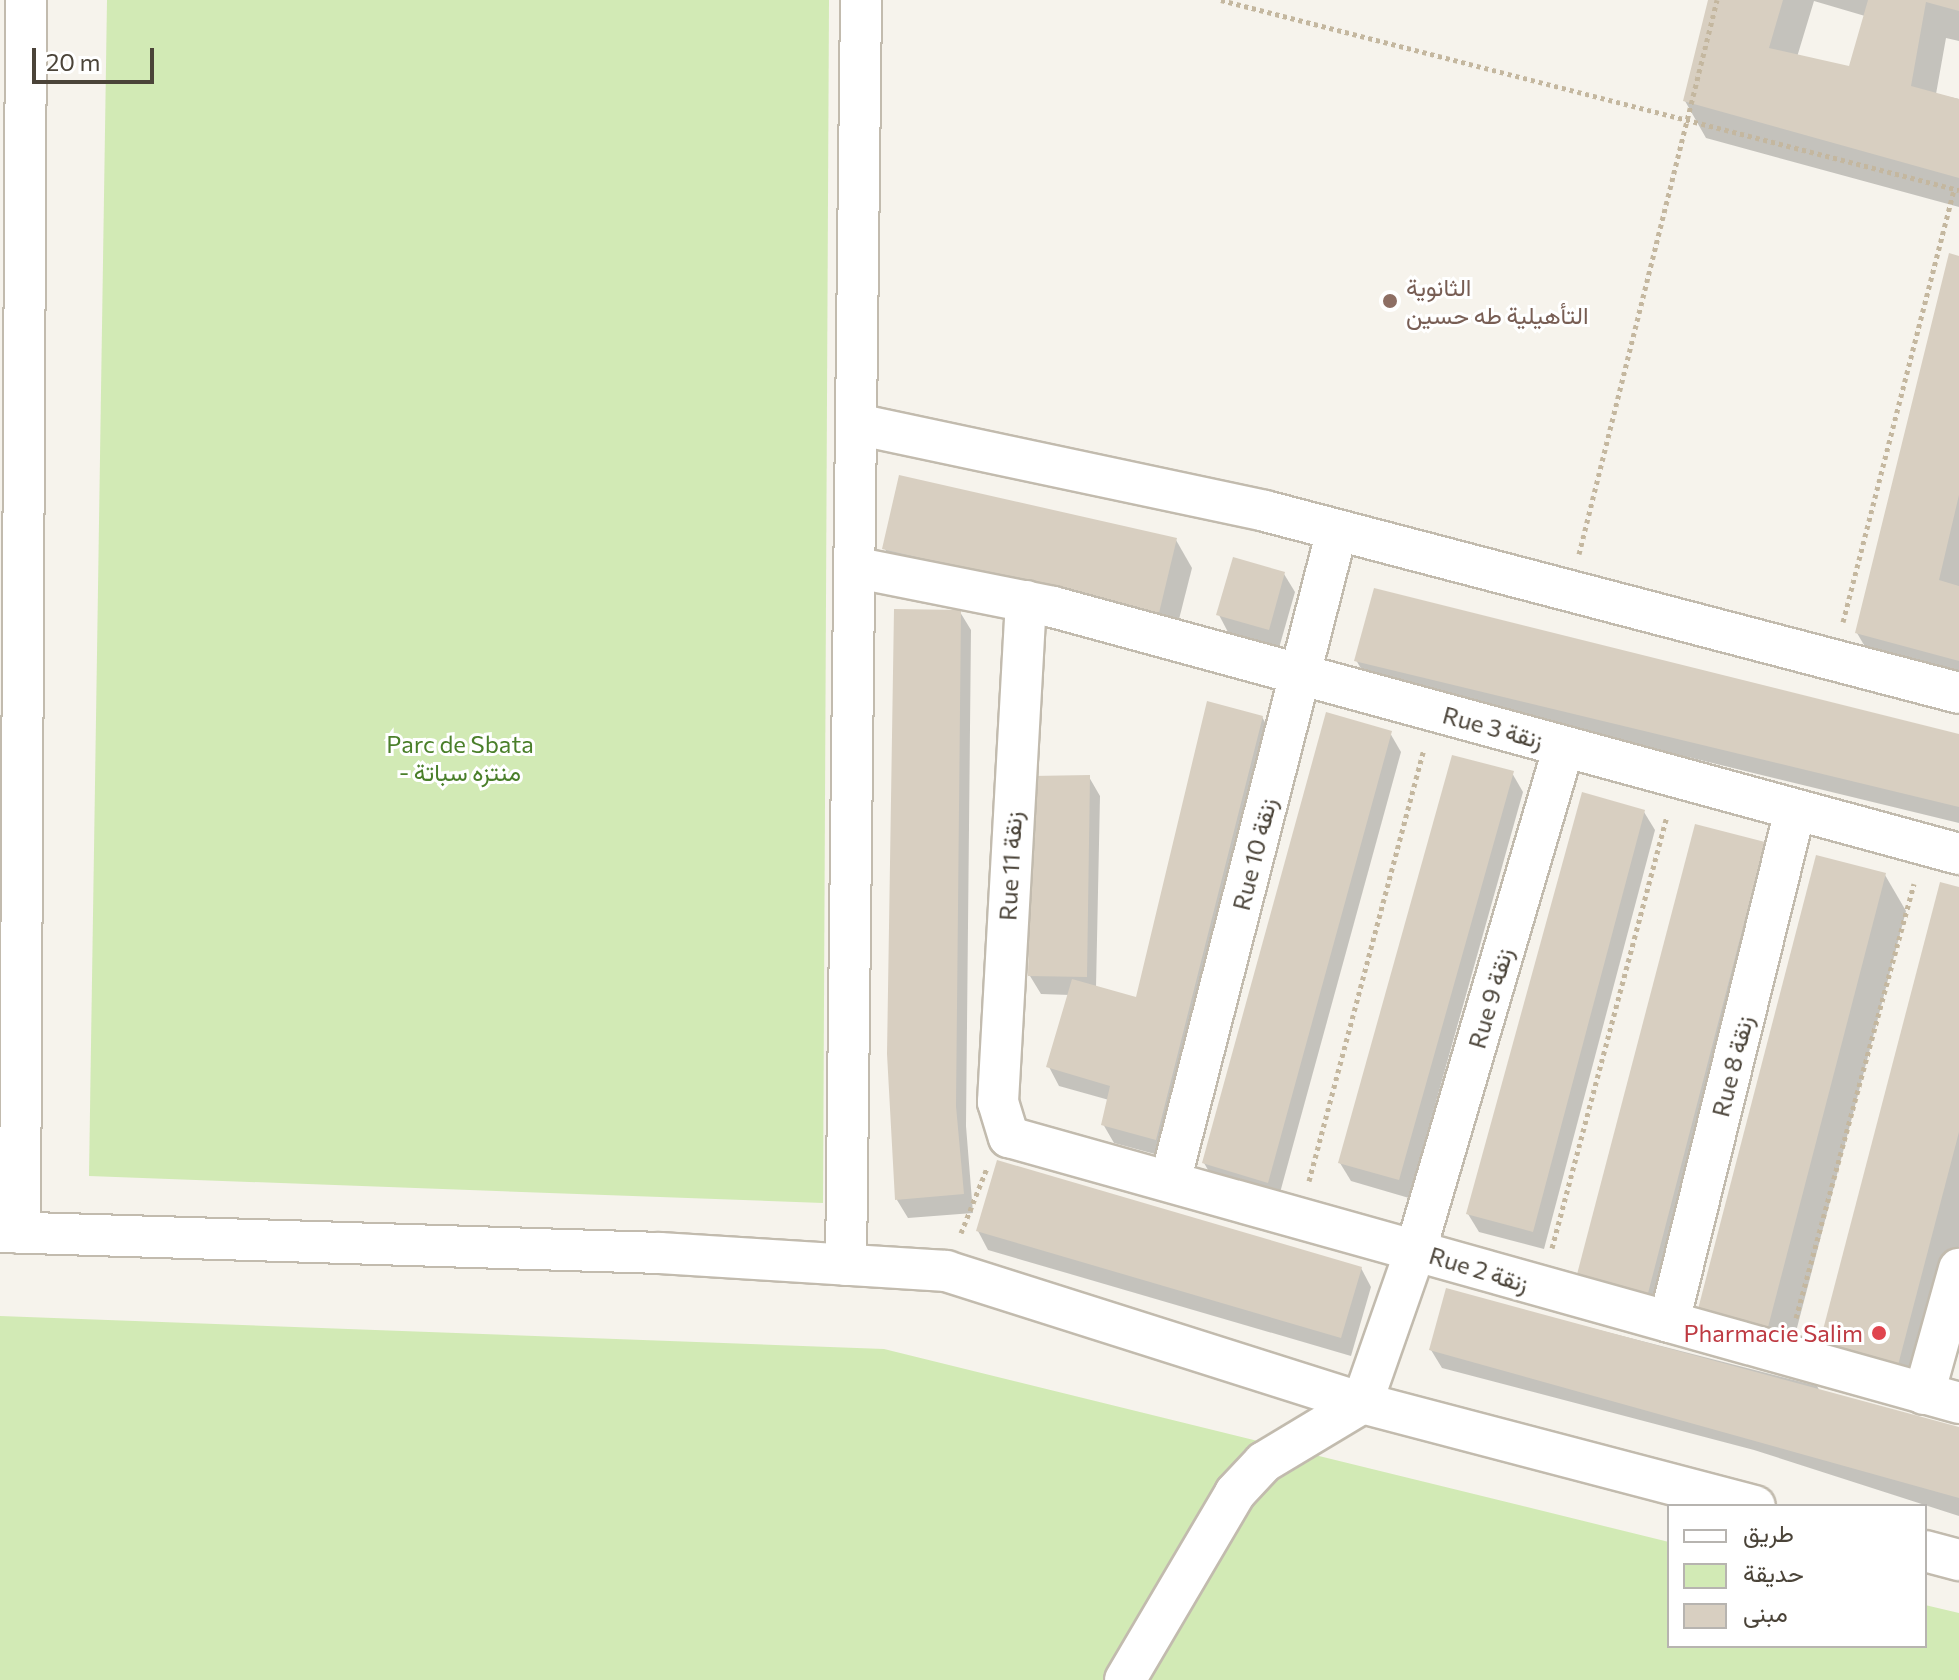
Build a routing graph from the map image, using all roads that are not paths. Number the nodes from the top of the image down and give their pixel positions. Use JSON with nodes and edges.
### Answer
{"nodes":[{"id":1,"x":26,"y":0,"type":"edge"},
{"id":2,"x":861,"y":0,"type":"edge"},
{"id":3,"x":861,"y":425,"type":"junction"},
{"id":4,"x":1337,"y":530,"type":"junction"},
{"id":5,"x":858,"y":568,"type":"junction"},
{"id":6,"x":1026,"y":601,"type":"junction"},
{"id":7,"x":1300,"y":674,"type":"junction"},
{"id":8,"x":1959,"y":693,"type":"edge"},
{"id":9,"x":1564,"y":746,"type":"junction"},
{"id":10,"x":1795,"y":810,"type":"junction"},
{"id":11,"x":1942,"y":849,"type":"edge"},
{"id":12,"x":1002,"y":1130,"type":"joint"},
{"id":13,"x":1171,"y":1178,"type":"junction"},
{"id":14,"x":10,"y":1232,"type":"edge"},
{"id":15,"x":1416,"y":1249,"type":"junction"},
{"id":16,"x":846,"y":1265,"type":"junction"},
{"id":17,"x":1959,"y":1269,"type":"edge"},
{"id":18,"x":1669,"y":1322,"type":"junction"},
{"id":19,"x":1942,"y":1399,"type":"edge"},
{"id":20,"x":1362,"y":1403,"type":"junction"},
{"id":21,"x":1747,"y":1504,"type":"edge"},
{"id":22,"x":1927,"y":1552,"type":"edge"},
{"id":23,"x":1959,"y":1560,"type":"edge"},
{"id":24,"x":1125,"y":1680,"type":"edge"}],
"edges":[{"from":1,"to":14,"type":"street"},
{"from":2,"to":3,"type":"street"},
{"from":3,"to":4,"type":"street"},
{"from":3,"to":5,"type":"street"},
{"from":4,"to":7,"type":"street","name":"Rue 10 زنقة"},
{"from":4,"to":8,"type":"street"},
{"from":5,"to":6,"type":"street","name":"Rue 3 زنقة"},
{"from":5,"to":16,"type":"street"},
{"from":6,"to":7,"type":"street","name":"Rue 3 زنقة"},
{"from":6,"to":12,"type":"street","name":"Rue 11 زنقة"},
{"from":7,"to":9,"type":"street","name":"Rue 3 زنقة"},
{"from":7,"to":13,"type":"street","name":"Rue 10 زنقة"},
{"from":9,"to":10,"type":"street","name":"Rue 3 زنقة"},
{"from":9,"to":15,"type":"street","name":"Rue 9 زنقة"},
{"from":10,"to":11,"type":"street","name":"Rue 3 زنقة"},
{"from":10,"to":18,"type":"street","name":"Rue 8 زنقة"},
{"from":12,"to":13,"type":"street","name":"Rue 2 زنقة"},
{"from":13,"to":15,"type":"street","name":"Rue 2 زنقة"},
{"from":14,"to":16,"type":"street"},
{"from":15,"to":18,"type":"street","name":"Rue 2 زنقة"},
{"from":15,"to":20,"type":"street","name":"Rue 9 زنقة"},
{"from":16,"to":20,"type":"street"},
{"from":17,"to":19,"type":"street"},
{"from":18,"to":19,"type":"street","name":"Rue 2 زنقة"},
{"from":20,"to":21,"type":"street"},
{"from":20,"to":24,"type":"street"},
{"from":22,"to":23,"type":"street"}]}
